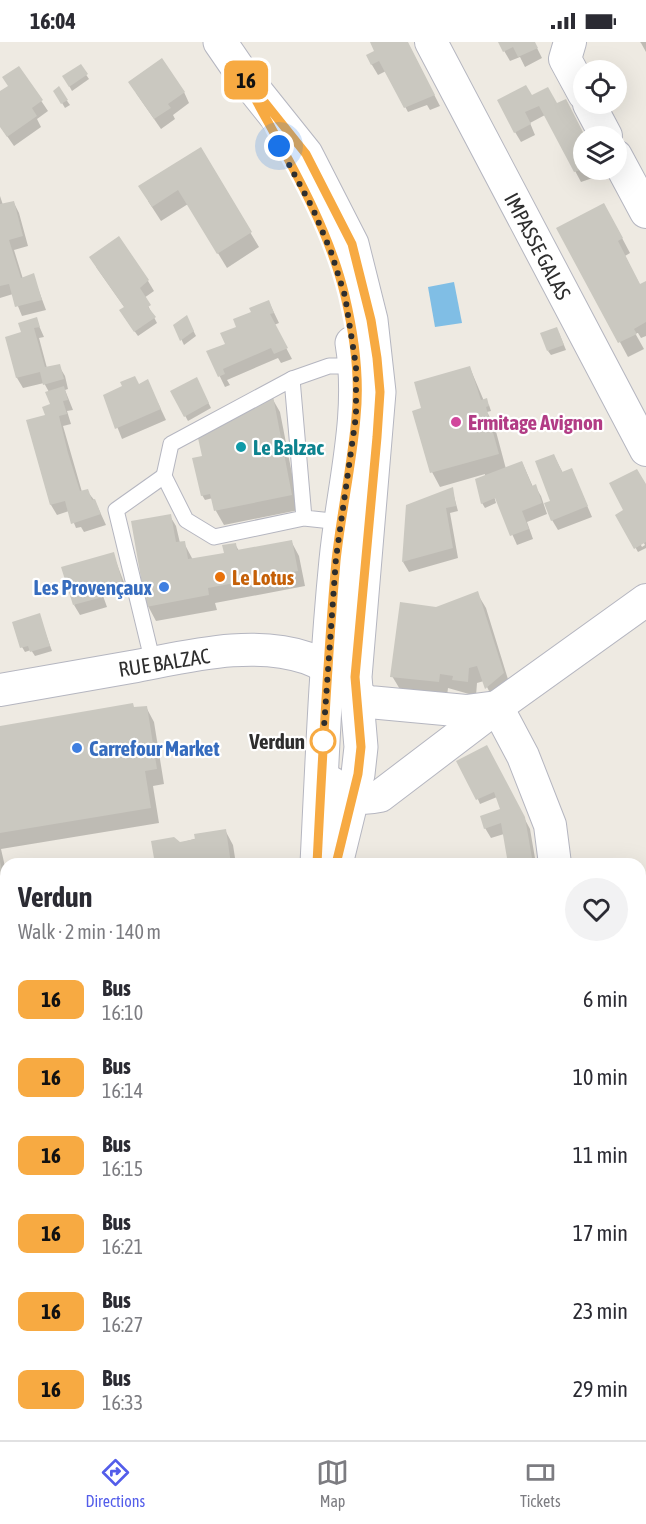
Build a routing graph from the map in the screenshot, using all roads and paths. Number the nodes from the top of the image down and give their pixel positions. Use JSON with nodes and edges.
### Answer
{"nodes":[{"id":1,"x":220,"y":42,"type":"edge"},
{"id":2,"x":431,"y":42,"type":"edge"},
{"id":3,"x":570,"y":42,"type":"edge"},
{"id":4,"x":573,"y":74,"type":"edge"},
{"id":5,"x":627,"y":177,"type":"edge"},
{"id":6,"x":646,"y":212,"type":"edge"},
{"id":7,"x":367,"y":366,"type":"junction"},
{"id":8,"x":292,"y":379,"type":"junction"},
{"id":9,"x":646,"y":450,"type":"edge"},
{"id":10,"x":164,"y":476,"type":"junction"},
{"id":11,"x":304,"y":518,"type":"junction"},
{"id":12,"x":341,"y":522,"type":"junction"},
{"id":13,"x":646,"y":600,"type":"edge"},
{"id":14,"x":153,"y":663,"type":"junction"},
{"id":15,"x":327,"y":667,"type":"junction"},
{"id":16,"x":0,"y":690,"type":"edge"},
{"id":17,"x":357,"y":696,"type":"junction"},
{"id":18,"x":497,"y":707,"type":"junction"},
{"id":19,"x":322,"y":771,"type":"junction"},
{"id":20,"x":353,"y":796,"type":"junction"},
{"id":21,"x":317,"y":858,"type":"edge"},
{"id":22,"x":338,"y":858,"type":"edge"},
{"id":23,"x":554,"y":858,"type":"edge"}],
"edges":[{"from":1,"to":7,"type":"main road"},
{"from":2,"to":9,"type":"street","name":"IMPASSE GALAS"},
{"from":3,"to":4,"type":"street"},
{"from":5,"to":6,"type":"street"},
{"from":7,"to":8,"type":"lane"},
{"from":7,"to":12,"type":"main road"},
{"from":7,"to":17,"type":"main road"},
{"from":8,"to":10,"type":"lane"},
{"from":8,"to":11,"type":"lane"},
{"from":10,"to":11,"type":"lane"},
{"from":10,"to":14,"type":"lane"},
{"from":11,"to":12,"type":"lane"},
{"from":12,"to":15,"type":"main road"},
{"from":13,"to":18,"type":"street"},
{"from":14,"to":15,"type":"street","name":"RUE BALZAC"},
{"from":14,"to":16,"type":"street","name":"RUE BALZAC"},
{"from":15,"to":17,"type":"street"},
{"from":15,"to":19,"type":"main road"},
{"from":17,"to":18,"type":"street"},
{"from":17,"to":20,"type":"main road"},
{"from":18,"to":20,"type":"street"},
{"from":18,"to":23,"type":"street"},
{"from":19,"to":20,"type":"street"},
{"from":19,"to":21,"type":"main road"},
{"from":20,"to":22,"type":"main road"}]}
